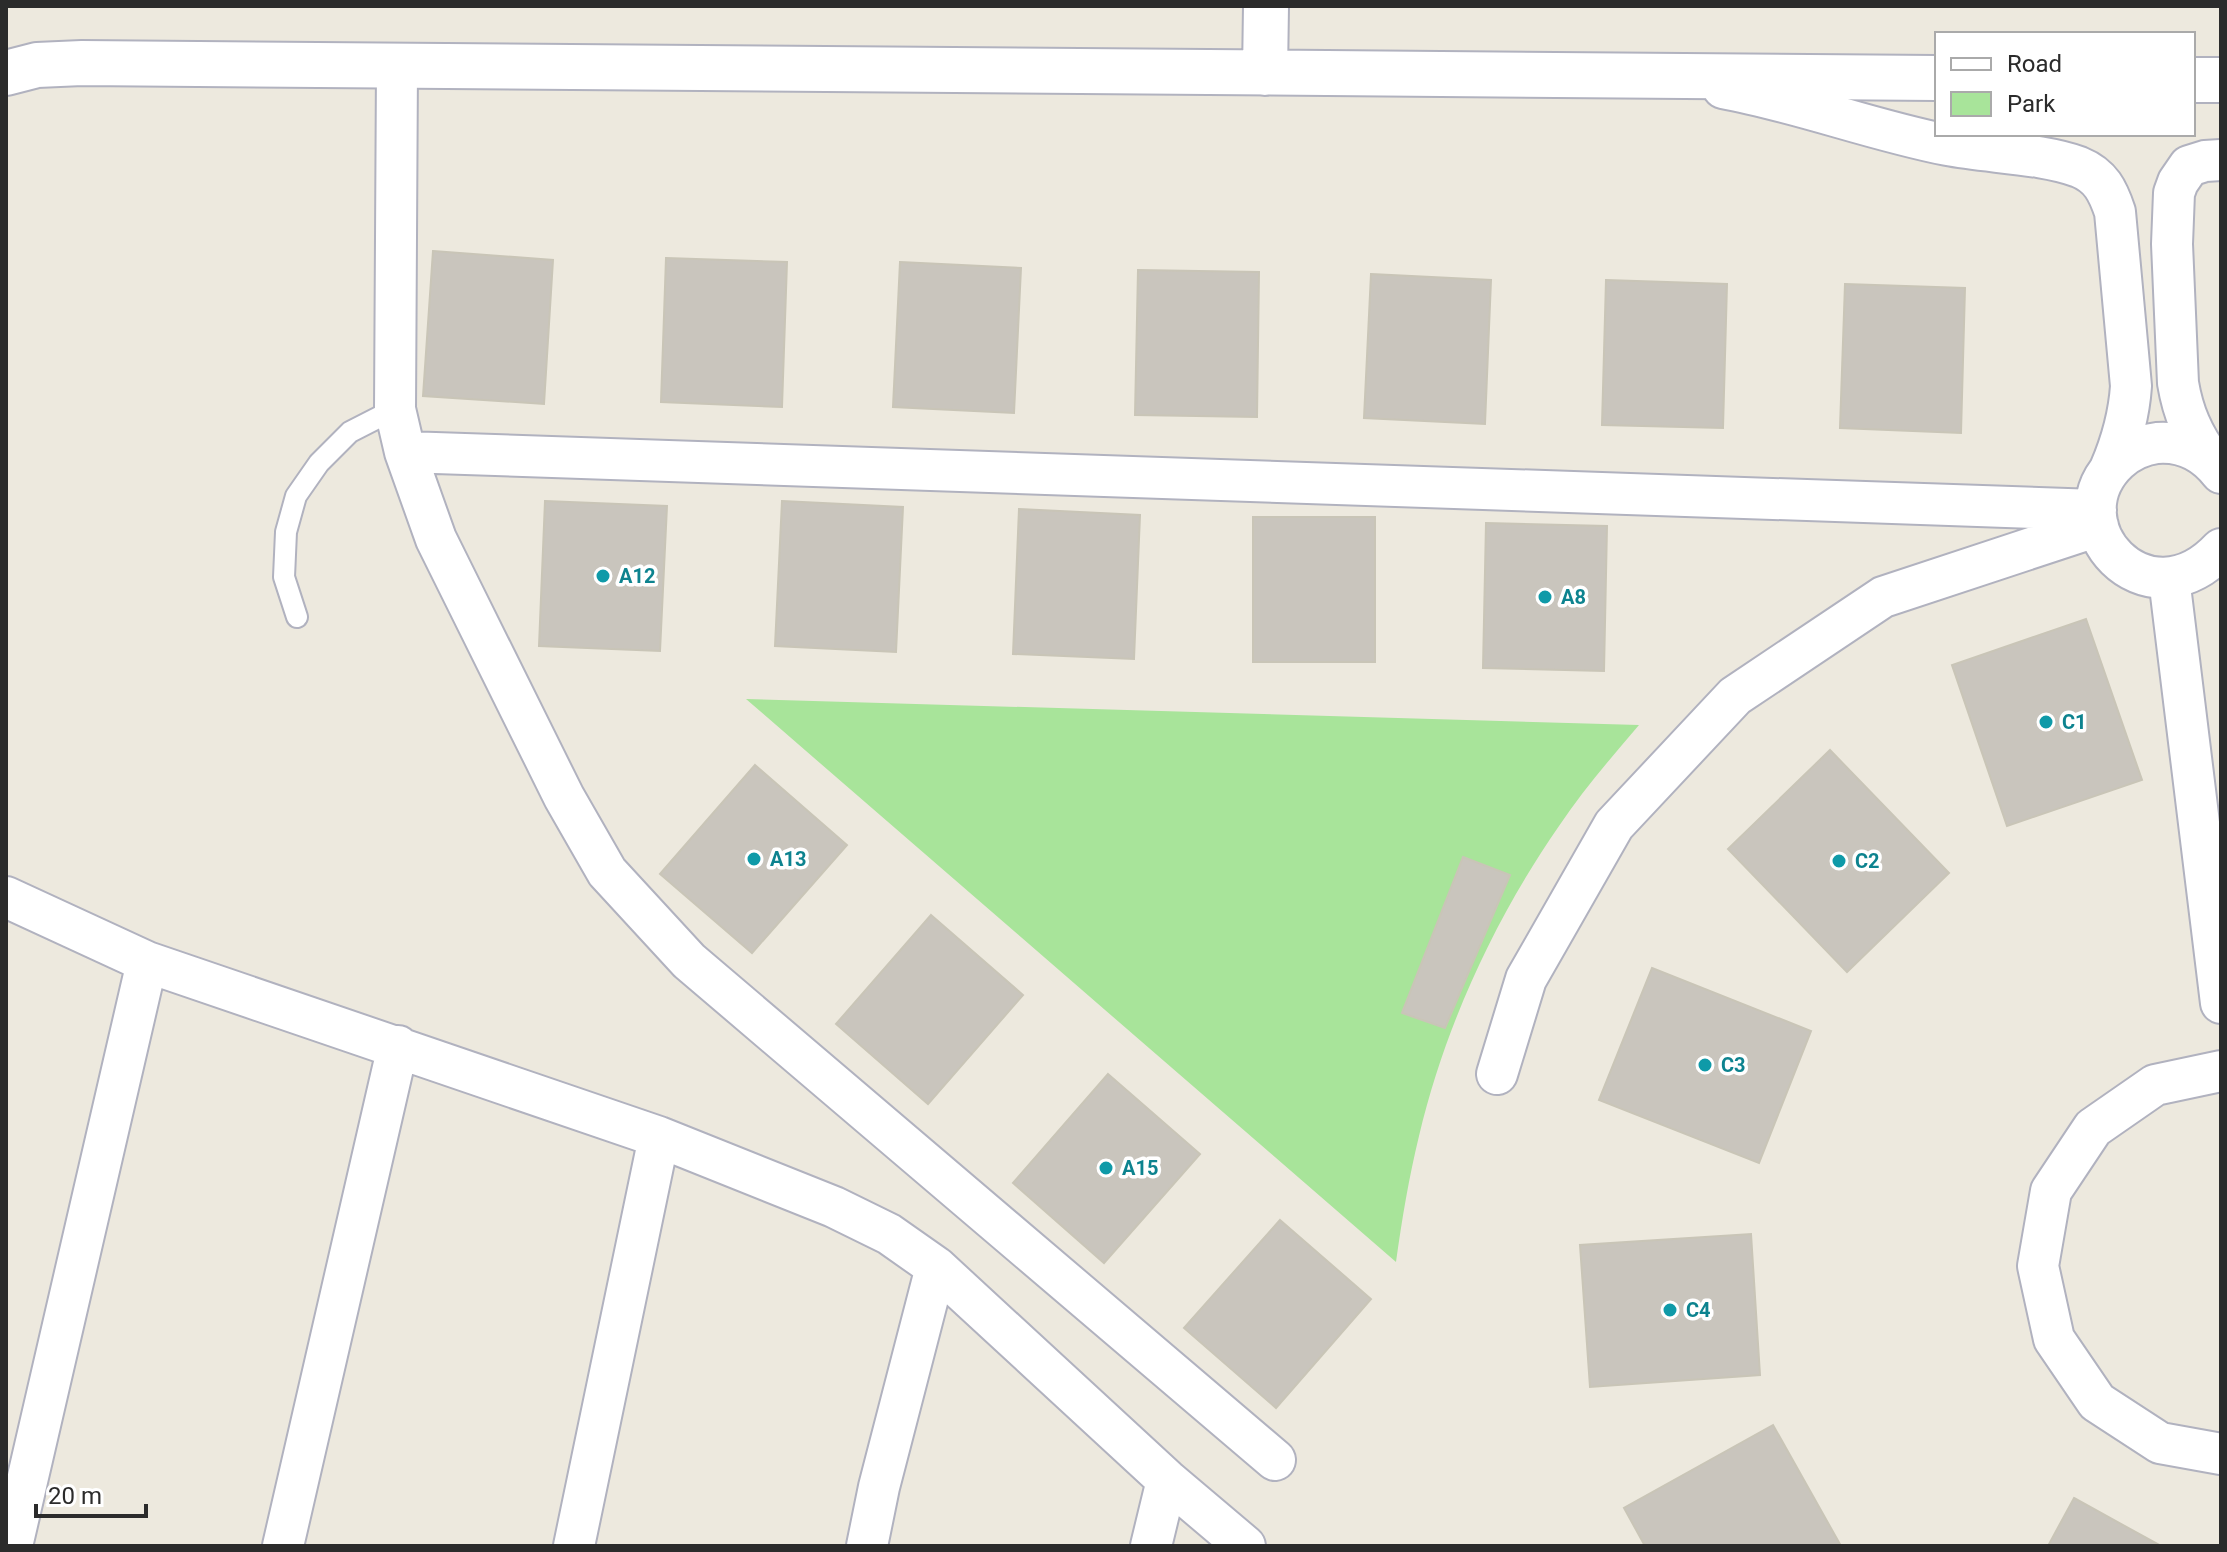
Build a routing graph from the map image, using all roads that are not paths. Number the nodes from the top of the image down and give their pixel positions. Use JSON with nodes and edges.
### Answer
{"nodes":[{"id":1,"x":1266,"y":6,"type":"edge"},
{"id":2,"x":397,"y":66,"type":"junction"},
{"id":3,"x":6,"y":73,"type":"edge"},
{"id":4,"x":1265,"y":73,"type":"junction"},
{"id":5,"x":1644,"y":76,"type":"junction"},
{"id":6,"x":1935,"y":78,"type":"edge"},
{"id":7,"x":2195,"y":80,"type":"edge"},
{"id":8,"x":2221,"y":80,"type":"edge"},
{"id":9,"x":2221,"y":160,"type":"edge"},
{"id":10,"x":395,"y":409,"type":"junction"},
{"id":11,"x":405,"y":452,"type":"junction"},
{"id":12,"x":2216,"y":466,"type":"edge"},
{"id":13,"x":2110,"y":469,"type":"junction"},
{"id":14,"x":2097,"y":518,"type":"junction"},
{"id":15,"x":2221,"y":549,"type":"edge"},
{"id":16,"x":2169,"y":578,"type":"junction"},
{"id":17,"x":297,"y":617,"type":"dead end"},
{"id":18,"x":6,"y":897,"type":"edge"},
{"id":19,"x":147,"y":962,"type":"junction"},
{"id":20,"x":2221,"y":1003,"type":"edge"},
{"id":21,"x":398,"y":1046,"type":"junction"},
{"id":22,"x":2221,"y":1071,"type":"edge"},
{"id":23,"x":1497,"y":1074,"type":"dead end"},
{"id":24,"x":659,"y":1137,"type":"junction"},
{"id":25,"x":936,"y":1267,"type":"junction"},
{"id":26,"x":2221,"y":1454,"type":"edge"},
{"id":27,"x":1275,"y":1460,"type":"dead end"},
{"id":28,"x":1167,"y":1480,"type":"junction"},
{"id":29,"x":12,"y":1546,"type":"edge"},
{"id":30,"x":283,"y":1546,"type":"edge"},
{"id":31,"x":574,"y":1546,"type":"edge"},
{"id":32,"x":867,"y":1546,"type":"edge"},
{"id":33,"x":1151,"y":1546,"type":"edge"},
{"id":34,"x":1245,"y":1546,"type":"edge"}],
"edges":[{"from":1,"to":4,"type":"street"},
{"from":2,"to":3,"type":"street"},
{"from":2,"to":4,"type":"street"},
{"from":2,"to":10,"type":"street"},
{"from":4,"to":5,"type":"street"},
{"from":5,"to":6,"type":"street"},
{"from":5,"to":13,"type":"street"},
{"from":7,"to":8,"type":"street"},
{"from":9,"to":12,"type":"street"},
{"from":10,"to":11,"type":"street"},
{"from":10,"to":17,"type":"lane"},
{"from":11,"to":14,"type":"street"},
{"from":11,"to":27,"type":"street"},
{"from":12,"to":13,"type":"street"},
{"from":13,"to":14,"type":"street"},
{"from":14,"to":16,"type":"street"},
{"from":14,"to":23,"type":"street"},
{"from":15,"to":16,"type":"street"},
{"from":16,"to":20,"type":"street"},
{"from":18,"to":19,"type":"street"},
{"from":19,"to":21,"type":"street"},
{"from":19,"to":29,"type":"street"},
{"from":21,"to":24,"type":"street"},
{"from":21,"to":30,"type":"street"},
{"from":22,"to":26,"type":"street"},
{"from":24,"to":25,"type":"street"},
{"from":24,"to":31,"type":"street"},
{"from":25,"to":28,"type":"street"},
{"from":25,"to":32,"type":"street"},
{"from":28,"to":33,"type":"street"},
{"from":28,"to":34,"type":"street"}]}
